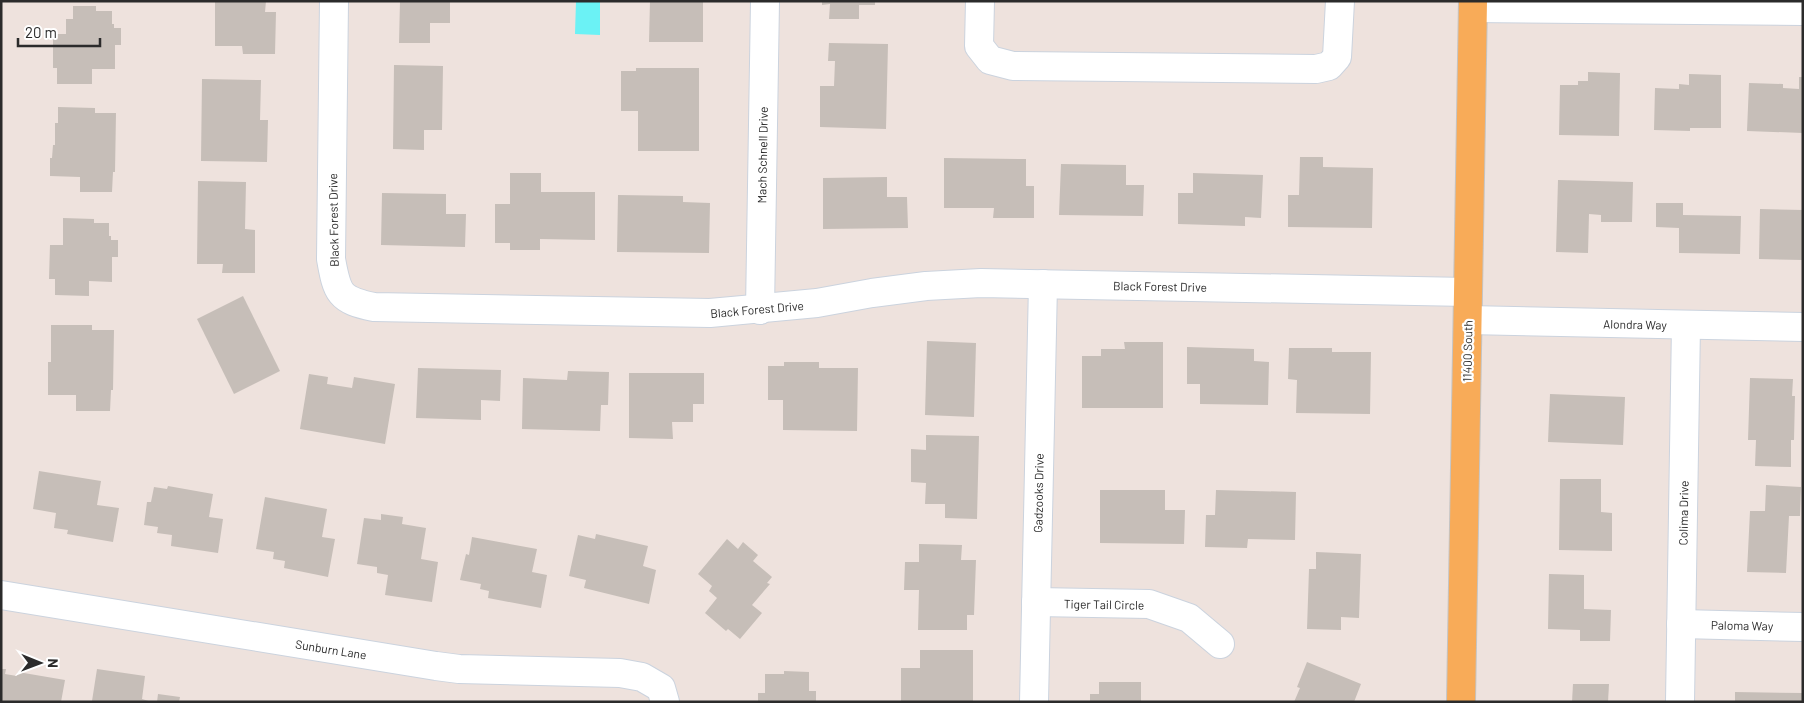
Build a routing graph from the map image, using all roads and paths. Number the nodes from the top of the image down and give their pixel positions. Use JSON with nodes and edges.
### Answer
{"nodes":[{"id":1,"x":334,"y":1,"type":"edge"},
{"id":2,"x":765,"y":1,"type":"edge"},
{"id":3,"x":980,"y":1,"type":"edge"},
{"id":4,"x":1340,"y":1,"type":"edge"},
{"id":5,"x":1473,"y":5,"type":"edge"},
{"id":6,"x":1803,"y":11,"type":"edge"},
{"id":7,"x":1042,"y":284,"type":"junction"},
{"id":8,"x":1468,"y":292,"type":"junction"},
{"id":9,"x":760,"y":310,"type":"junction"},
{"id":10,"x":1468,"y":320,"type":"junction"},
{"id":11,"x":1686,"y":325,"type":"junction"},
{"id":12,"x":1803,"y":327,"type":"edge"},
{"id":13,"x":1,"y":595,"type":"edge"},
{"id":14,"x":1036,"y":602,"type":"junction"},
{"id":15,"x":1681,"y":624,"type":"junction"},
{"id":16,"x":1803,"y":627,"type":"edge"},
{"id":17,"x":1220,"y":644,"type":"dead end"},
{"id":18,"x":663,"y":695,"type":"edge"},
{"id":19,"x":1034,"y":702,"type":"edge"},
{"id":20,"x":1461,"y":702,"type":"edge"},
{"id":21,"x":1680,"y":702,"type":"edge"}],
"edges":[{"from":1,"to":9,"type":"street","name":"Black Forest Drive"},
{"from":2,"to":9,"type":"street","name":"Mach Schnell Drive"},
{"from":3,"to":4,"type":"street"},
{"from":5,"to":6,"type":"street"},
{"from":5,"to":8,"type":"main road","name":"11400 South"},
{"from":7,"to":8,"type":"street","name":"Black Forest Drive"},
{"from":7,"to":9,"type":"street","name":"Black Forest Drive"},
{"from":7,"to":14,"type":"street","name":"Gadzooks Drive"},
{"from":8,"to":10,"type":"main road","name":"11400 South"},
{"from":10,"to":11,"type":"street","name":"Alondra Way"},
{"from":10,"to":20,"type":"main road","name":"11400 South"},
{"from":11,"to":12,"type":"street","name":"Alondra Way"},
{"from":11,"to":15,"type":"street","name":"Colima Drive"},
{"from":13,"to":18,"type":"street","name":"Sunburn Lane"},
{"from":14,"to":17,"type":"street","name":"Tiger Tail Circle"},
{"from":14,"to":19,"type":"street","name":"Gadzooks Drive"},
{"from":15,"to":16,"type":"street","name":"Paloma Way"},
{"from":15,"to":21,"type":"street","name":"Colima Drive"}]}
